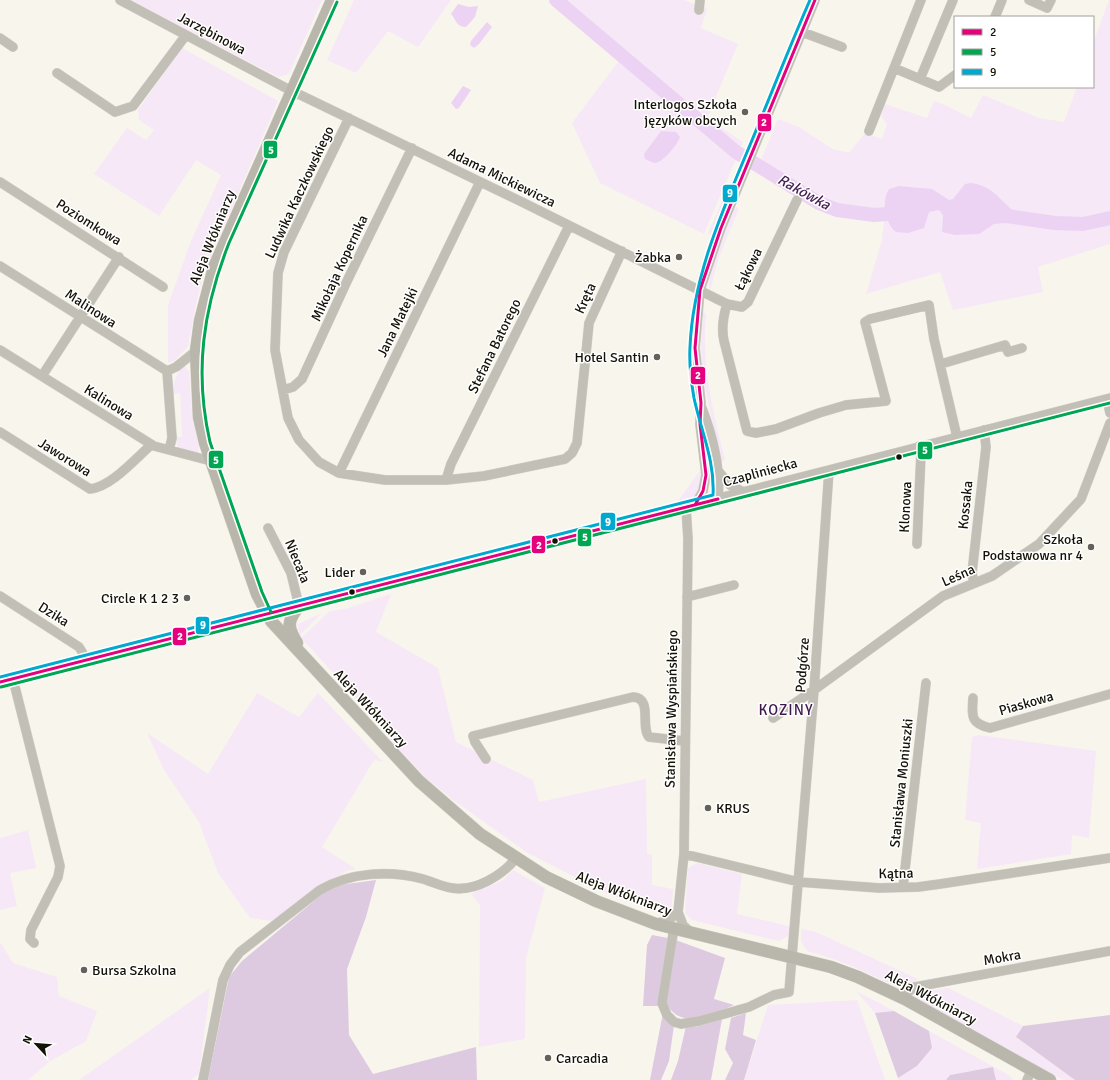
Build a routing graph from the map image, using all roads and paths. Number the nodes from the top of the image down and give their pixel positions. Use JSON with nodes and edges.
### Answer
{"nodes":[{"id":1,"x":120,"y":0,"type":"edge"},
{"id":2,"x":332,"y":0,"type":"edge"},
{"id":3,"x":700,"y":0,"type":"edge"},
{"id":4,"x":815,"y":0,"type":"edge"},
{"id":5,"x":921,"y":0,"type":"edge"},
{"id":6,"x":952,"y":0,"type":"edge"},
{"id":7,"x":1002,"y":0,"type":"edge"},
{"id":8,"x":1029,"y":0,"type":"edge"},
{"id":9,"x":1049,"y":4,"type":"edge"},
{"id":10,"x":699,"y":10,"type":"dead end"},
{"id":11,"x":995,"y":16,"type":"edge"},
{"id":12,"x":1043,"y":16,"type":"edge"},
{"id":13,"x":802,"y":32,"type":"junction"},
{"id":14,"x":186,"y":35,"type":"junction"},
{"id":15,"x":0,"y":38,"type":"edge"},
{"id":16,"x":13,"y":47,"type":"dead end"},
{"id":17,"x":842,"y":47,"type":"dead end"},
{"id":18,"x":894,"y":68,"type":"junction"},
{"id":19,"x":57,"y":73,"type":"dead end"},
{"id":20,"x":954,"y":76,"type":"edge"},
{"id":21,"x":920,"y":79,"type":"junction"},
{"id":22,"x":292,"y":90,"type":"junction"},
{"id":23,"x":349,"y":118,"type":"junction"},
{"id":24,"x":869,"y":131,"type":"dead end"},
{"id":25,"x":412,"y":148,"type":"junction"},
{"id":26,"x":0,"y":182,"type":"edge"},
{"id":27,"x":480,"y":182,"type":"junction"},
{"id":28,"x":797,"y":200,"type":"dead end"},
{"id":29,"x":569,"y":226,"type":"junction"},
{"id":30,"x":622,"y":251,"type":"junction"},
{"id":31,"x":118,"y":257,"type":"junction"},
{"id":32,"x":0,"y":266,"type":"edge"},
{"id":33,"x":163,"y":287,"type":"dead end"},
{"id":34,"x":700,"y":290,"type":"junction"},
{"id":35,"x":727,"y":304,"type":"junction"},
{"id":36,"x":80,"y":317,"type":"junction"},
{"id":37,"x":1022,"y":348,"type":"dead end"},
{"id":38,"x":0,"y":350,"type":"edge"},
{"id":39,"x":196,"y":352,"type":"junction"},
{"id":40,"x":941,"y":364,"type":"junction"},
{"id":41,"x":167,"y":371,"type":"junction"},
{"id":42,"x":42,"y":376,"type":"junction"},
{"id":43,"x":283,"y":390,"type":"junction"},
{"id":44,"x":1108,"y":399,"type":"edge"},
{"id":45,"x":701,"y":403,"type":"junction"},
{"id":46,"x":1110,"y":413,"type":"edge"},
{"id":47,"x":1110,"y":422,"type":"edge"},
{"id":48,"x":984,"y":430,"type":"junction"},
{"id":49,"x":0,"y":432,"type":"edge"},
{"id":50,"x":957,"y":437,"type":"junction"},
{"id":51,"x":151,"y":445,"type":"junction"},
{"id":52,"x":919,"y":446,"type":"junction"},
{"id":53,"x":169,"y":450,"type":"junction"},
{"id":54,"x":572,"y":453,"type":"joint"},
{"id":55,"x":211,"y":461,"type":"junction"},
{"id":56,"x":829,"y":470,"type":"junction"},
{"id":57,"x":719,"y":472,"type":"junction"},
{"id":58,"x":339,"y":473,"type":"junction"},
{"id":59,"x":706,"y":475,"type":"junction"},
{"id":60,"x":446,"y":480,"type":"junction"},
{"id":61,"x":743,"y":492,"type":"junction"},
{"id":62,"x":718,"y":499,"type":"junction"},
{"id":63,"x":695,"y":505,"type":"junction"},
{"id":64,"x":686,"y":507,"type":"junction"},
{"id":65,"x":268,"y":528,"type":"dead end"},
{"id":66,"x":917,"y":544,"type":"dead end"},
{"id":67,"x":974,"y":583,"type":"junction"},
{"id":68,"x":734,"y":585,"type":"dead end"},
{"id":69,"x":0,"y":596,"type":"edge"},
{"id":70,"x":687,"y":597,"type":"junction"},
{"id":71,"x":299,"y":606,"type":"junction"},
{"id":72,"x":267,"y":614,"type":"junction"},
{"id":73,"x":87,"y":660,"type":"junction"},
{"id":74,"x":310,"y":663,"type":"junction"},
{"id":75,"x":13,"y":679,"type":"junction"},
{"id":76,"x":0,"y":682,"type":"edge"},
{"id":77,"x":926,"y":683,"type":"dead end"},
{"id":78,"x":814,"y":690,"type":"junction"},
{"id":79,"x":1110,"y":694,"type":"edge"},
{"id":80,"x":972,"y":698,"type":"dead end"},
{"id":81,"x":773,"y":718,"type":"dead end"},
{"id":82,"x":684,"y":741,"type":"junction"},
{"id":83,"x":486,"y":759,"type":"dead end"},
{"id":84,"x":684,"y":854,"type":"junction"},
{"id":85,"x":516,"y":858,"type":"junction"},
{"id":86,"x":1110,"y":858,"type":"edge"},
{"id":87,"x":799,"y":882,"type":"junction"},
{"id":88,"x":903,"y":887,"type":"junction"},
{"id":89,"x":678,"y":912,"type":"junction"},
{"id":90,"x":656,"y":924,"type":"junction"},
{"id":91,"x":674,"y":928,"type":"junction"},
{"id":92,"x":691,"y":933,"type":"junction"},
{"id":93,"x":34,"y":943,"type":"dead end"},
{"id":94,"x":1110,"y":951,"type":"edge"},
{"id":95,"x":792,"y":958,"type":"junction"},
{"id":96,"x":905,"y":999,"type":"junction"},
{"id":97,"x":1029,"y":1075,"type":"edge"},
{"id":98,"x":202,"y":1080,"type":"edge"},
{"id":99,"x":1050,"y":1080,"type":"edge"}],
"edges":[{"from":1,"to":14,"type":"street","name":"Jarzębinowa"},
{"from":2,"to":22,"type":"main road","name":"Aleja Włókniarzy"},
{"from":3,"to":10,"type":"street"},
{"from":4,"to":13,"type":"street"},
{"from":5,"to":18,"type":"street"},
{"from":6,"to":21,"type":"street"},
{"from":7,"to":11,"type":"street"},
{"from":8,"to":9,"type":"street"},
{"from":9,"to":12,"type":"street"},
{"from":13,"to":17,"type":"street"},
{"from":13,"to":34,"type":"street"},
{"from":14,"to":19,"type":"street"},
{"from":14,"to":22,"type":"street","name":"Jarzębinowa"},
{"from":15,"to":16,"type":"street"},
{"from":18,"to":21,"type":"street"},
{"from":18,"to":24,"type":"street"},
{"from":20,"to":21,"type":"street"},
{"from":22,"to":23,"type":"street","name":"Adama Mickiewicza"},
{"from":22,"to":39,"type":"main road","name":"Aleja Włókniarzy"},
{"from":23,"to":25,"type":"street","name":"Adama Mickiewicza"},
{"from":23,"to":43,"type":"street","name":"Ludwika Kaczkowskiego"},
{"from":25,"to":27,"type":"street","name":"Adama Mickiewicza"},
{"from":25,"to":43,"type":"street","name":"Mikołaja Kopernika"},
{"from":26,"to":31,"type":"street","name":"Poziomkowa"},
{"from":27,"to":29,"type":"street","name":"Adama Mickiewicza"},
{"from":27,"to":58,"type":"street","name":"Jana Matejki"},
{"from":28,"to":35,"type":"street","name":"Łąkowa"},
{"from":29,"to":30,"type":"street","name":"Adama Mickiewicza"},
{"from":29,"to":60,"type":"street","name":"Stefana Batorego"},
{"from":30,"to":34,"type":"street","name":"Adama Mickiewicza"},
{"from":30,"to":54,"type":"street","name":"Kręta"},
{"from":31,"to":33,"type":"street","name":"Poziomkowa"},
{"from":31,"to":36,"type":"street"},
{"from":32,"to":36,"type":"street","name":"Malinowa"},
{"from":34,"to":35,"type":"street","name":"Łąkowa"},
{"from":34,"to":45,"type":"street"},
{"from":35,"to":40,"type":"street"},
{"from":36,"to":41,"type":"street","name":"Malinowa"},
{"from":36,"to":42,"type":"street"},
{"from":37,"to":40,"type":"street"},
{"from":38,"to":42,"type":"street","name":"Kalinowa"},
{"from":39,"to":41,"type":"street"},
{"from":39,"to":55,"type":"main road","name":"Aleja Włókniarzy"},
{"from":40,"to":50,"type":"street"},
{"from":41,"to":53,"type":"street"},
{"from":42,"to":51,"type":"street","name":"Kalinowa"},
{"from":43,"to":58,"type":"street","name":"Ludwika Kaczkowskiego"},
{"from":44,"to":46,"type":"street"},
{"from":44,"to":48,"type":"street","name":"Czapliniecka"},
{"from":45,"to":57,"type":"street"},
{"from":45,"to":59,"type":"street"},
{"from":47,"to":67,"type":"street","name":"Leśna"},
{"from":48,"to":50,"type":"street","name":"Czapliniecka"},
{"from":48,"to":67,"type":"street","name":"Kossaka"},
{"from":49,"to":51,"type":"street","name":"Jaworowa"},
{"from":50,"to":52,"type":"street","name":"Czapliniecka"},
{"from":51,"to":53,"type":"street","name":"Kalinowa"},
{"from":52,"to":56,"type":"street","name":"Czapliniecka"},
{"from":52,"to":66,"type":"street","name":"Klonowa"},
{"from":53,"to":55,"type":"street","name":"Kalinowa"},
{"from":54,"to":60,"type":"street","name":"Ludwika Kaczkowskiego"},
{"from":55,"to":72,"type":"main road","name":"Aleja Włókniarzy"},
{"from":56,"to":61,"type":"street","name":"Czapliniecka"},
{"from":56,"to":78,"type":"street","name":"Podgórze"},
{"from":57,"to":61,"type":"street"},
{"from":57,"to":62,"type":"street"},
{"from":58,"to":60,"type":"street","name":"Ludwika Kaczkowskiego"},
{"from":59,"to":62,"type":"street"},
{"from":59,"to":63,"type":"street"},
{"from":61,"to":62,"type":"street","name":"Czapliniecka"},
{"from":62,"to":63,"type":"street","name":"Czapliniecka"},
{"from":63,"to":64,"type":"street","name":"Czapliniecka"},
{"from":64,"to":70,"type":"street","name":"Stanisława Wyspiańskiego"},
{"from":64,"to":71,"type":"street","name":"Czapliniecka"},
{"from":65,"to":71,"type":"street","name":"Niecała"},
{"from":67,"to":78,"type":"street","name":"Leśna"},
{"from":68,"to":70,"type":"street"},
{"from":69,"to":73,"type":"street","name":"Dzika"},
{"from":70,"to":82,"type":"street","name":"Stanisława Wyspiańskiego"},
{"from":71,"to":72,"type":"street","name":"Czapliniecka"},
{"from":71,"to":74,"type":"main road"},
{"from":72,"to":73,"type":"main road","name":"Czapliniecka"},
{"from":72,"to":74,"type":"main road","name":"Aleja Włókniarzy"},
{"from":73,"to":75,"type":"main road","name":"Czapliniecka"},
{"from":74,"to":85,"type":"main road","name":"Aleja Włókniarzy"},
{"from":75,"to":76,"type":"main road","name":"Czapliniecka"},
{"from":75,"to":93,"type":"street"},
{"from":77,"to":88,"type":"street","name":"Stanisława Moniuszki"},
{"from":78,"to":81,"type":"street","name":"Leśna"},
{"from":78,"to":87,"type":"street","name":"Podgórze"},
{"from":79,"to":80,"type":"street","name":"Piaskowa"},
{"from":82,"to":83,"type":"street"},
{"from":82,"to":84,"type":"street","name":"Stanisława Wyspiańskiego"},
{"from":84,"to":87,"type":"street","name":"Kątna"},
{"from":84,"to":89,"type":"street","name":"Stanisława Wyspiańskiego"},
{"from":85,"to":90,"type":"main road","name":"Aleja Włókniarzy"},
{"from":85,"to":98,"type":"street"},
{"from":86,"to":88,"type":"street","name":"Kątna"},
{"from":87,"to":88,"type":"street","name":"Kątna"},
{"from":87,"to":95,"type":"street","name":"Podgórze"},
{"from":89,"to":90,"type":"street"},
{"from":89,"to":92,"type":"street"},
{"from":90,"to":91,"type":"main road","name":"Aleja Włókniarzy"},
{"from":91,"to":92,"type":"main road","name":"Aleja Włókniarzy"},
{"from":91,"to":95,"type":"street","name":"Podgórze"},
{"from":92,"to":95,"type":"main road","name":"Aleja Włókniarzy"},
{"from":94,"to":96,"type":"street","name":"Mokra"},
{"from":95,"to":96,"type":"main road","name":"Aleja Włókniarzy"},
{"from":96,"to":97,"type":"main road","name":"Aleja Włókniarzy"},
{"from":97,"to":99,"type":"main road","name":"Aleja Włókniarzy"}]}
